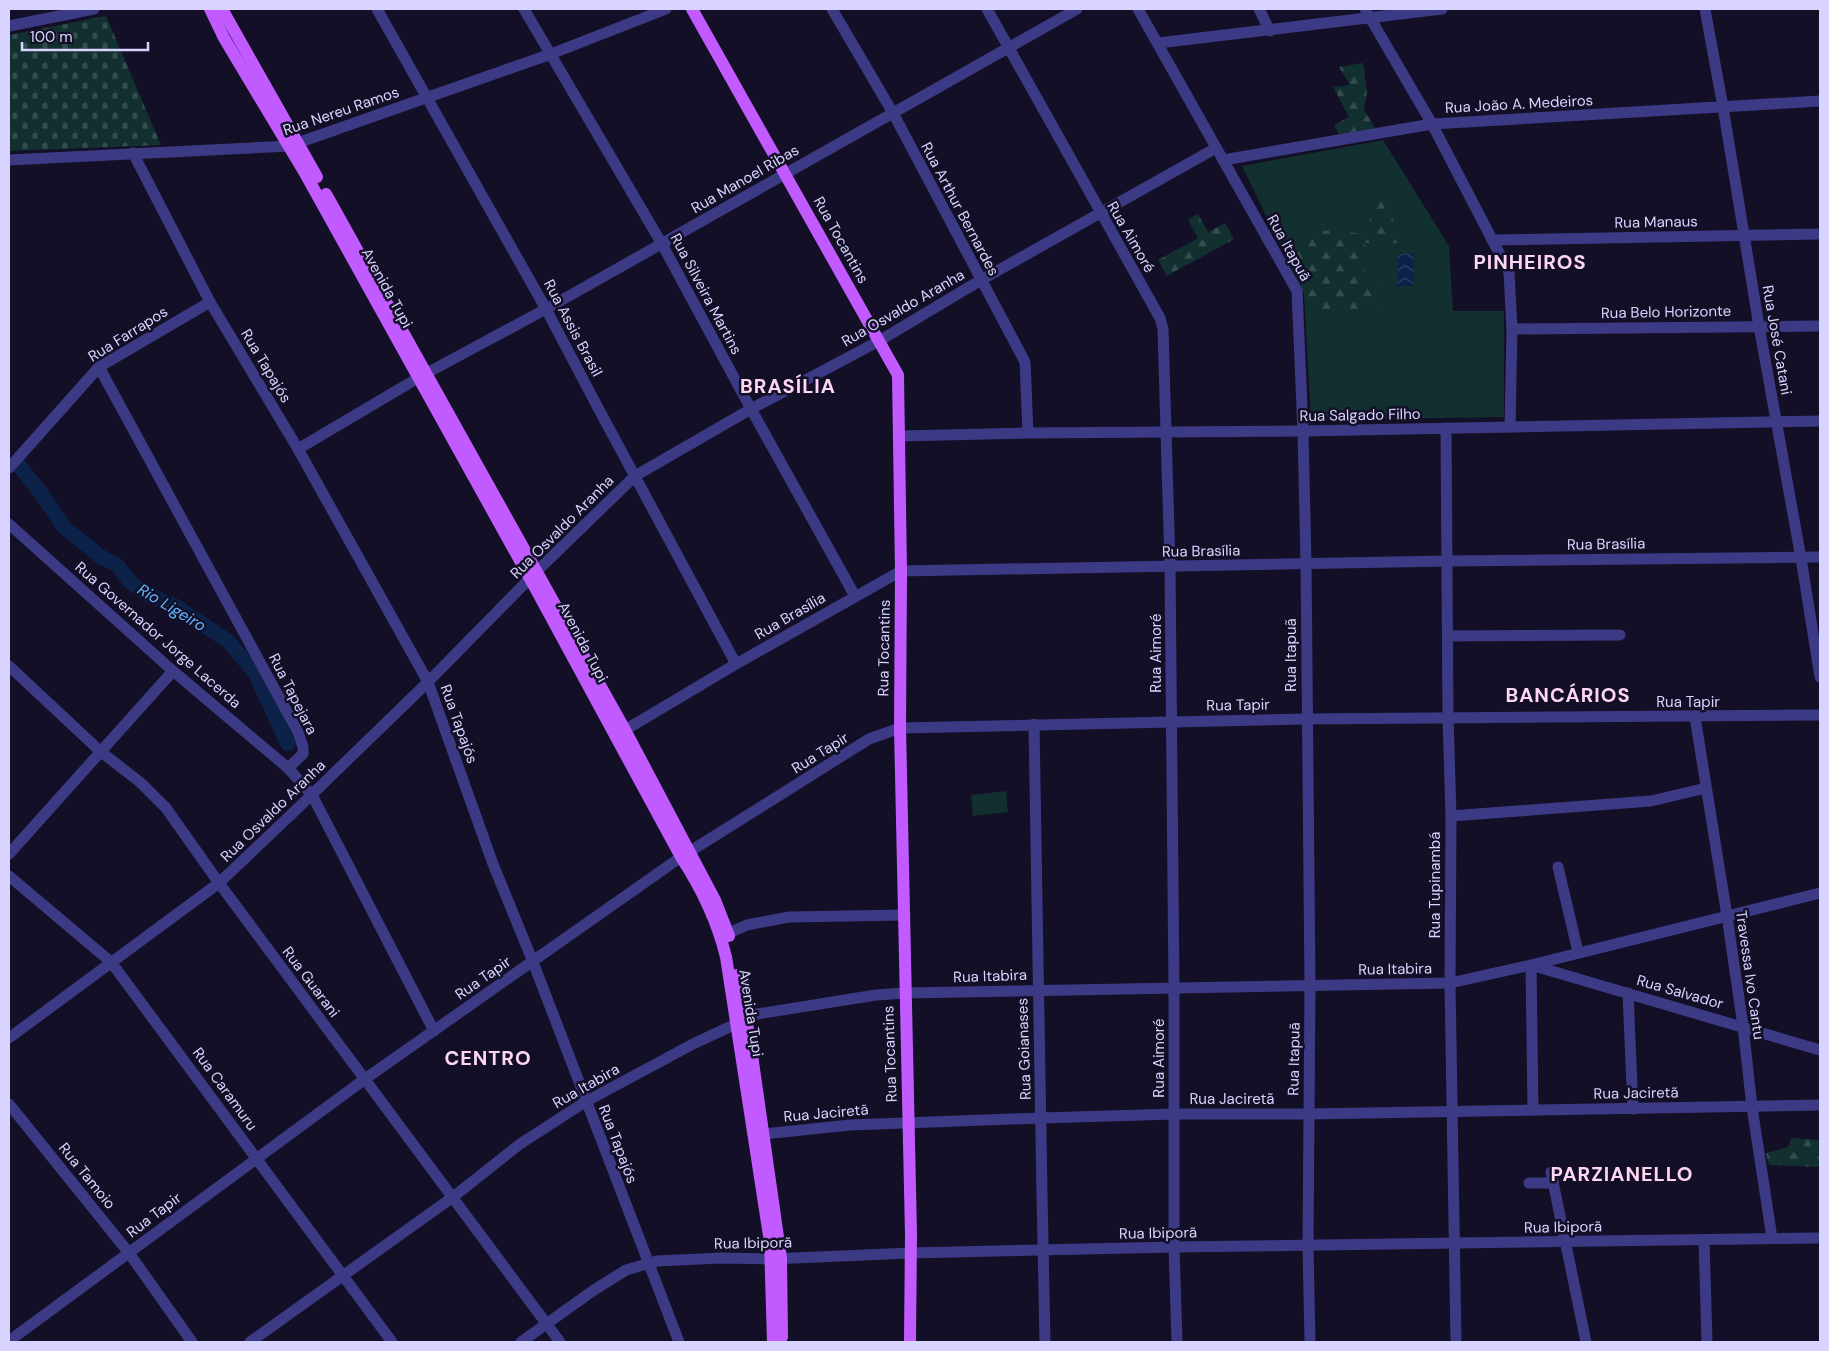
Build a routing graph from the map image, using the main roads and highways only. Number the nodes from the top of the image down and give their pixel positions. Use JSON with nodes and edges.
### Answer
{"nodes":[{"id":1,"x":210,"y":9,"type":"edge"},
{"id":2,"x":222,"y":9,"type":"edge"},
{"id":3,"x":692,"y":9,"type":"edge"},
{"id":4,"x":294,"y":145,"type":"junction"},
{"id":5,"x":533,"y":575,"type":"junction"},
{"id":6,"x":685,"y":855,"type":"junction"},
{"id":7,"x":742,"y":1020,"type":"junction"},
{"id":8,"x":776,"y":1258,"type":"junction"},
{"id":9,"x":773,"y":1342,"type":"edge"},
{"id":10,"x":782,"y":1342,"type":"edge"},
{"id":11,"x":910,"y":1342,"type":"edge"}],
"edges":[{"from":1,"to":4,"type":"main road","name":"Avenida Tupi"},
{"from":2,"to":4,"type":"main road","name":"Avenida Tupi"},
{"from":3,"to":11,"type":"main road","name":"Rua Tocantins"},
{"from":4,"to":5,"type":"main road","name":"Avenida Tupi"},
{"from":5,"to":6,"type":"main road","name":"Avenida Tupi"},
{"from":5,"to":6,"type":"main road","name":"Avenida Tupi"},
{"from":6,"to":7,"type":"main road","name":"Avenida Tupi"},
{"from":6,"to":7,"type":"main road","name":"Avenida Tupi"},
{"from":7,"to":8,"type":"main road","name":"Avenida Tupi"},
{"from":7,"to":8,"type":"main road","name":"Avenida Tupi"},
{"from":8,"to":9,"type":"main road","name":"Avenida Tupi"},
{"from":8,"to":10,"type":"main road","name":"Avenida Tupi"}]}
